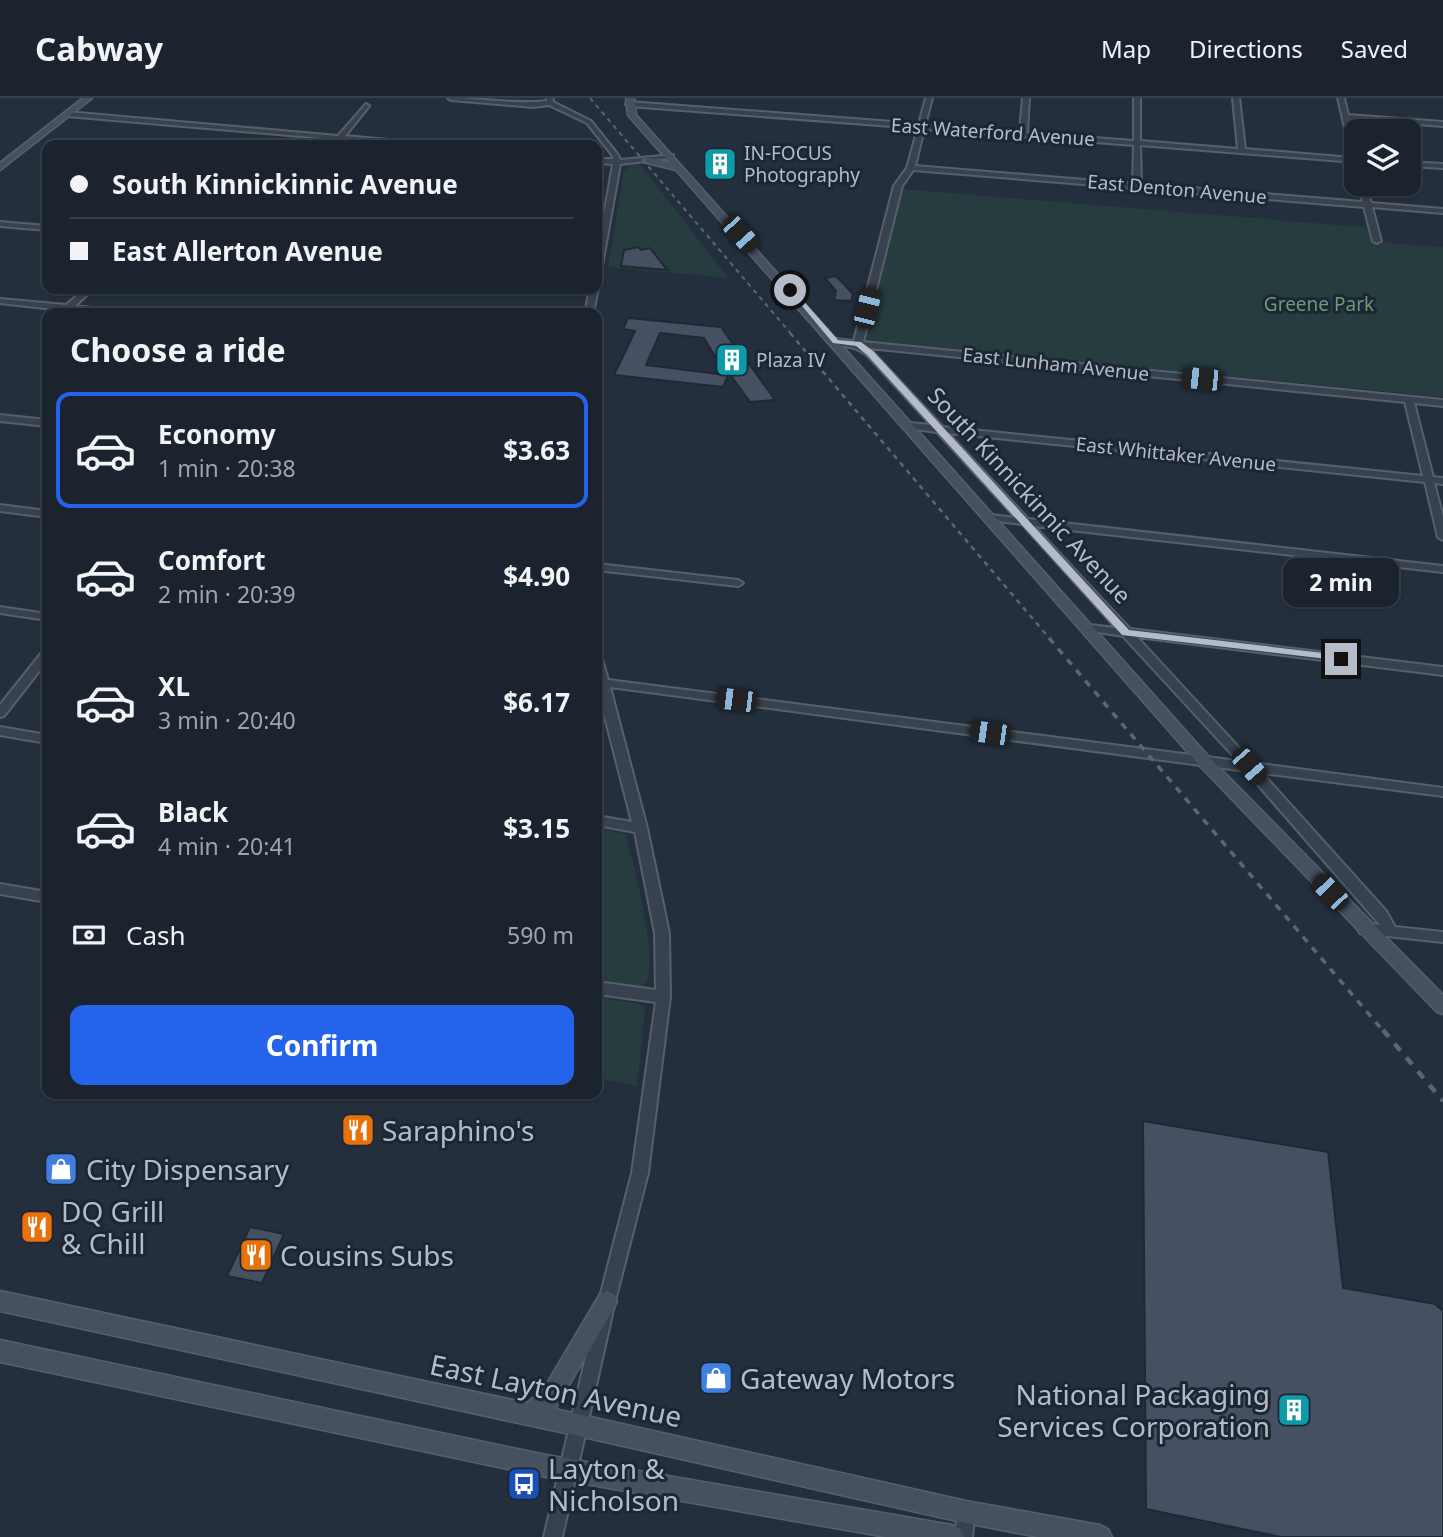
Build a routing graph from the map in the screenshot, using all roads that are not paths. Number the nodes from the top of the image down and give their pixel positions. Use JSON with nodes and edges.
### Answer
{"nodes":[{"id":1,"x":88,"y":98,"type":"edge"},
{"id":2,"x":451,"y":98,"type":"edge"},
{"id":3,"x":929,"y":98,"type":"edge"},
{"id":4,"x":1026,"y":98,"type":"edge"},
{"id":5,"x":1137,"y":98,"type":"edge"},
{"id":6,"x":1236,"y":98,"type":"edge"},
{"id":7,"x":1341,"y":98,"type":"edge"},
{"id":8,"x":550,"y":100,"type":"edge"},
{"id":9,"x":630,"y":101,"type":"edge"},
{"id":10,"x":366,"y":106,"type":"dead end"},
{"id":11,"x":68,"y":114,"type":"junction"},
{"id":12,"x":1346,"y":117,"type":"joint"},
{"id":13,"x":1443,"y":124,"type":"edge"},
{"id":14,"x":922,"y":127,"type":"junction"},
{"id":15,"x":1023,"y":134,"type":"junction"},
{"id":16,"x":340,"y":138,"type":"junction"},
{"id":17,"x":363,"y":140,"type":"edge"},
{"id":18,"x":1137,"y":143,"type":"junction"},
{"id":19,"x":1242,"y":151,"type":"junction"},
{"id":20,"x":671,"y":156,"type":"junction"},
{"id":21,"x":1344,"y":159,"type":"edge"},
{"id":22,"x":646,"y":160,"type":"junction"},
{"id":23,"x":602,"y":162,"type":"edge"},
{"id":24,"x":617,"y":163,"type":"junction"},
{"id":25,"x":1421,"y":165,"type":"edge"},
{"id":26,"x":1443,"y":166,"type":"edge"},
{"id":27,"x":0,"y":167,"type":"edge"},
{"id":28,"x":682,"y":168,"type":"junction"},
{"id":29,"x":911,"y":168,"type":"junction"},
{"id":30,"x":895,"y":173,"type":"dead end"},
{"id":31,"x":906,"y":176,"type":"junction"},
{"id":32,"x":1137,"y":185,"type":"junction"},
{"id":33,"x":1365,"y":196,"type":"edge"},
{"id":34,"x":1367,"y":204,"type":"junction"},
{"id":35,"x":1443,"y":211,"type":"edge"},
{"id":36,"x":0,"y":224,"type":"edge"},
{"id":37,"x":42,"y":228,"type":"edge"},
{"id":38,"x":1377,"y":241,"type":"dead end"},
{"id":39,"x":602,"y":246,"type":"edge"},
{"id":40,"x":84,"y":294,"type":"edge"},
{"id":41,"x":0,"y":301,"type":"edge"},
{"id":42,"x":46,"y":308,"type":"edge"},
{"id":43,"x":68,"y":308,"type":"edge"},
{"id":44,"x":836,"y":342,"type":"junction"},
{"id":45,"x":858,"y":344,"type":"junction"},
{"id":46,"x":1409,"y":400,"type":"junction"},
{"id":47,"x":1443,"y":403,"type":"edge"},
{"id":48,"x":0,"y":418,"type":"edge"},
{"id":49,"x":42,"y":422,"type":"edge"},
{"id":50,"x":910,"y":426,"type":"junction"},
{"id":51,"x":939,"y":430,"type":"junction"},
{"id":52,"x":1430,"y":479,"type":"junction"},
{"id":53,"x":1443,"y":481,"type":"edge"},
{"id":54,"x":0,"y":508,"type":"edge"},
{"id":55,"x":42,"y":513,"type":"edge"},
{"id":56,"x":991,"y":518,"type":"junction"},
{"id":57,"x":1024,"y":522,"type":"junction"},
{"id":58,"x":1443,"y":537,"type":"edge"},
{"id":59,"x":602,"y":569,"type":"edge"},
{"id":60,"x":1443,"y":569,"type":"edge"},
{"id":61,"x":738,"y":583,"type":"dead end"},
{"id":62,"x":0,"y":610,"type":"edge"},
{"id":63,"x":42,"y":616,"type":"edge"},
{"id":64,"x":1090,"y":628,"type":"junction"},
{"id":65,"x":1126,"y":633,"type":"junction"},
{"id":66,"x":42,"y":660,"type":"edge"},
{"id":67,"x":1443,"y":671,"type":"edge"},
{"id":68,"x":602,"y":682,"type":"edge"},
{"id":69,"x":602,"y":689,"type":"edge"},
{"id":70,"x":0,"y":713,"type":"edge"},
{"id":71,"x":0,"y":731,"type":"edge"},
{"id":72,"x":42,"y":737,"type":"edge"},
{"id":73,"x":1204,"y":761,"type":"junction"},
{"id":74,"x":1249,"y":766,"type":"junction"},
{"id":75,"x":1443,"y":792,"type":"edge"},
{"id":76,"x":602,"y":822,"type":"edge"},
{"id":77,"x":641,"y":828,"type":"junction"},
{"id":78,"x":0,"y":889,"type":"edge"},
{"id":79,"x":42,"y":896,"type":"edge"},
{"id":80,"x":1365,"y":929,"type":"junction"},
{"id":81,"x":1390,"y":930,"type":"junction"},
{"id":82,"x":1443,"y":937,"type":"edge"},
{"id":83,"x":602,"y":989,"type":"edge"},
{"id":84,"x":663,"y":997,"type":"junction"},
{"id":85,"x":1443,"y":1007,"type":"edge"},
{"id":86,"x":0,"y":1301,"type":"edge"},
{"id":87,"x":607,"y":1301,"type":"junction"},
{"id":88,"x":0,"y":1351,"type":"edge"},
{"id":89,"x":529,"y":1415,"type":"junction"},
{"id":90,"x":579,"y":1425,"type":"junction"},
{"id":91,"x":569,"y":1470,"type":"junction"},
{"id":92,"x":966,"y":1512,"type":"junction"},
{"id":93,"x":553,"y":1537,"type":"edge"},
{"id":94,"x":952,"y":1537,"type":"edge"},
{"id":95,"x":963,"y":1537,"type":"edge"},
{"id":96,"x":1100,"y":1537,"type":"edge"}],
"edges":[{"from":1,"to":11,"type":"street"},
{"from":2,"to":8,"type":"street"},
{"from":3,"to":14,"type":"street"},
{"from":4,"to":15,"type":"street"},
{"from":5,"to":18,"type":"street"},
{"from":6,"to":19,"type":"street"},
{"from":7,"to":12,"type":"street"},
{"from":8,"to":24,"type":"street"},
{"from":9,"to":14,"type":"street","name":"East Waterford Avenue"},
{"from":9,"to":20,"type":"street","name":"South Kinnickinnic Avenue"},
{"from":10,"to":16,"type":"street"},
{"from":11,"to":16,"type":"street"},
{"from":11,"to":27,"type":"street"},
{"from":12,"to":13,"type":"street"},
{"from":14,"to":15,"type":"street","name":"East Waterford Avenue"},
{"from":14,"to":29,"type":"street"},
{"from":15,"to":18,"type":"street","name":"East Waterford Avenue"},
{"from":16,"to":17,"type":"street"},
{"from":18,"to":19,"type":"street","name":"East Waterford Avenue"},
{"from":18,"to":32,"type":"street"},
{"from":19,"to":21,"type":"street","name":"East Waterford Avenue"},
{"from":20,"to":22,"type":"street"},
{"from":20,"to":28,"type":"street","name":"South Kinnickinnic Avenue"},
{"from":22,"to":24,"type":"street"},
{"from":22,"to":28,"type":"street"},
{"from":23,"to":24,"type":"street"},
{"from":24,"to":39,"type":"street"},
{"from":25,"to":26,"type":"street"},
{"from":28,"to":44,"type":"street","name":"South Kinnickinnic Avenue"},
{"from":29,"to":31,"type":"street"},
{"from":29,"to":32,"type":"street","name":"East Denton Avenue"},
{"from":30,"to":31,"type":"street"},
{"from":31,"to":45,"type":"street"},
{"from":32,"to":34,"type":"street","name":"East Denton Avenue"},
{"from":33,"to":34,"type":"street"},
{"from":34,"to":35,"type":"street","name":"East Denton Avenue"},
{"from":34,"to":38,"type":"street"},
{"from":36,"to":37,"type":"street"},
{"from":40,"to":43,"type":"street"},
{"from":41,"to":42,"type":"street"},
{"from":44,"to":45,"type":"street","name":"East Lunham Avenue"},
{"from":44,"to":50,"type":"street","name":"South Kinnickinnic Avenue"},
{"from":45,"to":46,"type":"street","name":"East Lunham Avenue"},
{"from":45,"to":51,"type":"street","name":"South Kinnickinnic Avenue"},
{"from":46,"to":47,"type":"street","name":"East Lunham Avenue"},
{"from":46,"to":52,"type":"street"},
{"from":48,"to":49,"type":"street"},
{"from":50,"to":51,"type":"street","name":"East Whittaker Avenue"},
{"from":50,"to":56,"type":"street","name":"South Kinnickinnic Avenue"},
{"from":51,"to":52,"type":"street","name":"East Whittaker Avenue"},
{"from":51,"to":57,"type":"street","name":"South Kinnickinnic Avenue"},
{"from":52,"to":53,"type":"street","name":"East Whittaker Avenue"},
{"from":52,"to":58,"type":"street"},
{"from":54,"to":55,"type":"street"},
{"from":56,"to":57,"type":"street"},
{"from":56,"to":64,"type":"street","name":"South Kinnickinnic Avenue"},
{"from":57,"to":60,"type":"street"},
{"from":57,"to":65,"type":"street","name":"South Kinnickinnic Avenue"},
{"from":59,"to":61,"type":"street"},
{"from":62,"to":63,"type":"street"},
{"from":64,"to":65,"type":"street"},
{"from":64,"to":73,"type":"street","name":"South Kinnickinnic Avenue"},
{"from":65,"to":67,"type":"street"},
{"from":65,"to":74,"type":"street","name":"South Kinnickinnic Avenue"},
{"from":66,"to":70,"type":"street"},
{"from":68,"to":73,"type":"street"},
{"from":69,"to":77,"type":"street"},
{"from":71,"to":72,"type":"street"},
{"from":73,"to":74,"type":"street"},
{"from":73,"to":80,"type":"street","name":"South Kinnickinnic Avenue"},
{"from":74,"to":75,"type":"street"},
{"from":74,"to":81,"type":"street","name":"South Kinnickinnic Avenue"},
{"from":76,"to":77,"type":"street"},
{"from":77,"to":84,"type":"street"},
{"from":78,"to":79,"type":"street"},
{"from":80,"to":81,"type":"street"},
{"from":80,"to":85,"type":"street","name":"South Kinnickinnic Avenue"},
{"from":81,"to":82,"type":"street"},
{"from":83,"to":84,"type":"street"},
{"from":84,"to":87,"type":"street"},
{"from":86,"to":89,"type":"street","name":"East Layton Avenue"},
{"from":87,"to":89,"type":"street"},
{"from":87,"to":90,"type":"street"},
{"from":88,"to":91,"type":"street"},
{"from":89,"to":90,"type":"street","name":"East Layton Avenue"},
{"from":90,"to":91,"type":"street"},
{"from":90,"to":92,"type":"street","name":"East Layton Avenue"},
{"from":91,"to":93,"type":"street"},
{"from":91,"to":94,"type":"street"},
{"from":92,"to":95,"type":"street"},
{"from":92,"to":96,"type":"street","name":"East Layton Avenue"}]}
